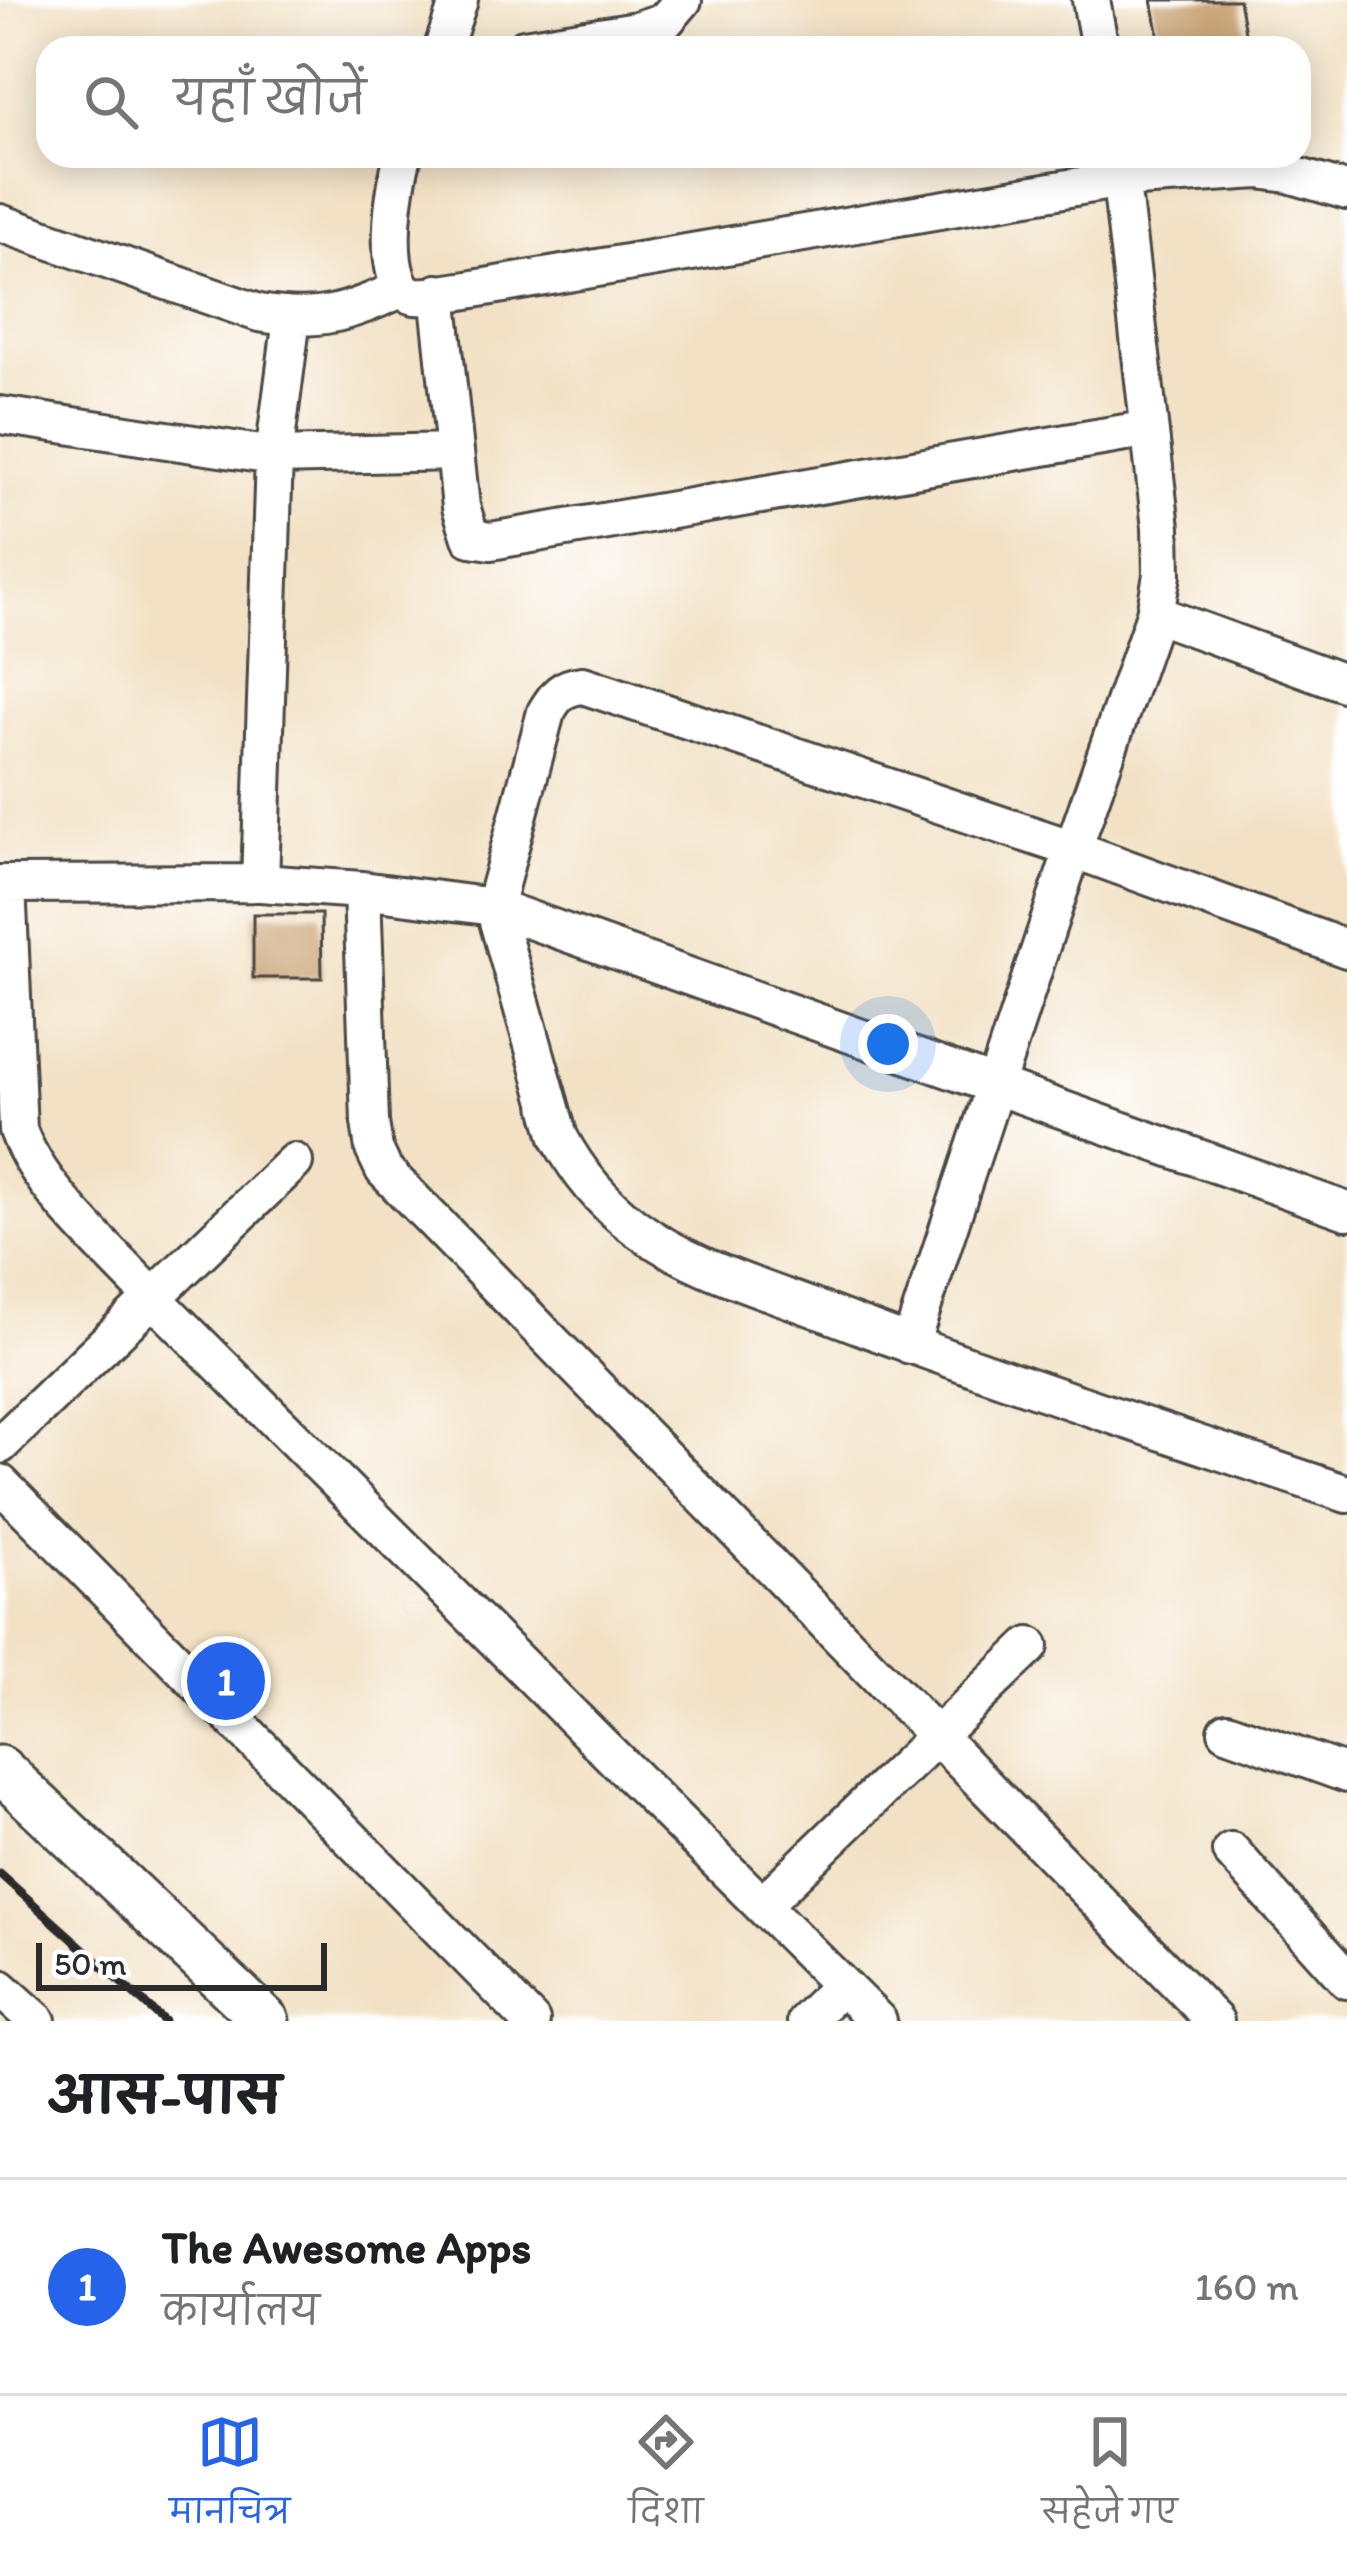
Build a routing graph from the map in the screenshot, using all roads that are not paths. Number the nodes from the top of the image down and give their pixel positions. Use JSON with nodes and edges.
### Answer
{"nodes":[{"id":1,"x":459,"y":0,"type":"edge"},
{"id":2,"x":683,"y":0,"type":"edge"},
{"id":3,"x":1091,"y":0,"type":"edge"},
{"id":4,"x":447,"y":36,"type":"edge"},
{"id":5,"x":599,"y":36,"type":"edge"},
{"id":6,"x":1098,"y":36,"type":"edge"},
{"id":7,"x":400,"y":168,"type":"edge"},
{"id":8,"x":1120,"y":168,"type":"edge"},
{"id":9,"x":1347,"y":191,"type":"edge"},
{"id":10,"x":0,"y":223,"type":"edge"},
{"id":11,"x":401,"y":289,"type":"junction"},
{"id":12,"x":438,"y":293,"type":"junction"},
{"id":13,"x":292,"y":318,"type":"junction"},
{"id":14,"x":0,"y":415,"type":"edge"},
{"id":15,"x":1149,"y":429,"type":"junction"},
{"id":16,"x":455,"y":452,"type":"junction"},
{"id":17,"x":274,"y":456,"type":"junction"},
{"id":18,"x":1155,"y":614,"type":"junction"},
{"id":19,"x":1347,"y":684,"type":"edge"},
{"id":20,"x":1073,"y":850,"type":"junction"},
{"id":21,"x":260,"y":883,"type":"junction"},
{"id":22,"x":3,"y":884,"type":"edge"},
{"id":23,"x":362,"y":890,"type":"junction"},
{"id":24,"x":494,"y":908,"type":"junction"},
{"id":25,"x":1347,"y":949,"type":"edge"},
{"id":26,"x":993,"y":1087,"type":"junction"},
{"id":27,"x":294,"y":1162,"type":"dead end"},
{"id":28,"x":1347,"y":1211,"type":"edge"},
{"id":29,"x":152,"y":1298,"type":"junction"},
{"id":30,"x":910,"y":1345,"type":"junction"},
{"id":31,"x":0,"y":1445,"type":"edge"},
{"id":32,"x":0,"y":1483,"type":"edge"},
{"id":33,"x":1347,"y":1494,"type":"edge"},
{"id":34,"x":1030,"y":1646,"type":"dead end"},
{"id":35,"x":1227,"y":1731,"type":"dead end"},
{"id":36,"x":935,"y":1735,"type":"junction"},
{"id":37,"x":0,"y":1768,"type":"edge"},
{"id":38,"x":1347,"y":1774,"type":"edge"},
{"id":39,"x":1231,"y":1851,"type":"dead end"},
{"id":40,"x":762,"y":1905,"type":"junction"},
{"id":41,"x":1347,"y":1980,"type":"edge"},
{"id":42,"x":842,"y":1985,"type":"junction"},
{"id":43,"x":0,"y":1988,"type":"edge"},
{"id":44,"x":37,"y":2021,"type":"edge"},
{"id":45,"x":266,"y":2021,"type":"edge"},
{"id":46,"x":531,"y":2021,"type":"edge"},
{"id":47,"x":806,"y":2021,"type":"edge"},
{"id":48,"x":878,"y":2021,"type":"edge"},
{"id":49,"x":1215,"y":2021,"type":"edge"}],
"edges":[{"from":1,"to":4,"type":"street"},
{"from":2,"to":5,"type":"street"},
{"from":3,"to":6,"type":"street"},
{"from":7,"to":11,"type":"street"},
{"from":8,"to":9,"type":"street"},
{"from":8,"to":12,"type":"street"},
{"from":8,"to":15,"type":"street"},
{"from":10,"to":13,"type":"street"},
{"from":11,"to":12,"type":"street"},
{"from":11,"to":13,"type":"street"},
{"from":12,"to":16,"type":"street"},
{"from":13,"to":17,"type":"street"},
{"from":14,"to":17,"type":"street"},
{"from":15,"to":16,"type":"street"},
{"from":15,"to":18,"type":"street"},
{"from":16,"to":17,"type":"street"},
{"from":17,"to":21,"type":"street"},
{"from":18,"to":19,"type":"street"},
{"from":18,"to":20,"type":"street"},
{"from":20,"to":24,"type":"street"},
{"from":20,"to":25,"type":"street"},
{"from":20,"to":26,"type":"street"},
{"from":21,"to":22,"type":"street"},
{"from":21,"to":23,"type":"street"},
{"from":22,"to":29,"type":"street"},
{"from":23,"to":24,"type":"street"},
{"from":23,"to":36,"type":"street"},
{"from":24,"to":26,"type":"street"},
{"from":24,"to":30,"type":"street"},
{"from":26,"to":28,"type":"street"},
{"from":26,"to":30,"type":"street"},
{"from":27,"to":29,"type":"street"},
{"from":29,"to":31,"type":"street"},
{"from":29,"to":40,"type":"street"},
{"from":30,"to":33,"type":"street"},
{"from":32,"to":46,"type":"street"},
{"from":34,"to":36,"type":"street"},
{"from":35,"to":38,"type":"street"},
{"from":36,"to":40,"type":"street"},
{"from":36,"to":49,"type":"street"},
{"from":37,"to":45,"type":"street"},
{"from":39,"to":41,"type":"street"},
{"from":40,"to":42,"type":"street"},
{"from":42,"to":47,"type":"street"},
{"from":42,"to":48,"type":"street"},
{"from":43,"to":44,"type":"street"}]}
